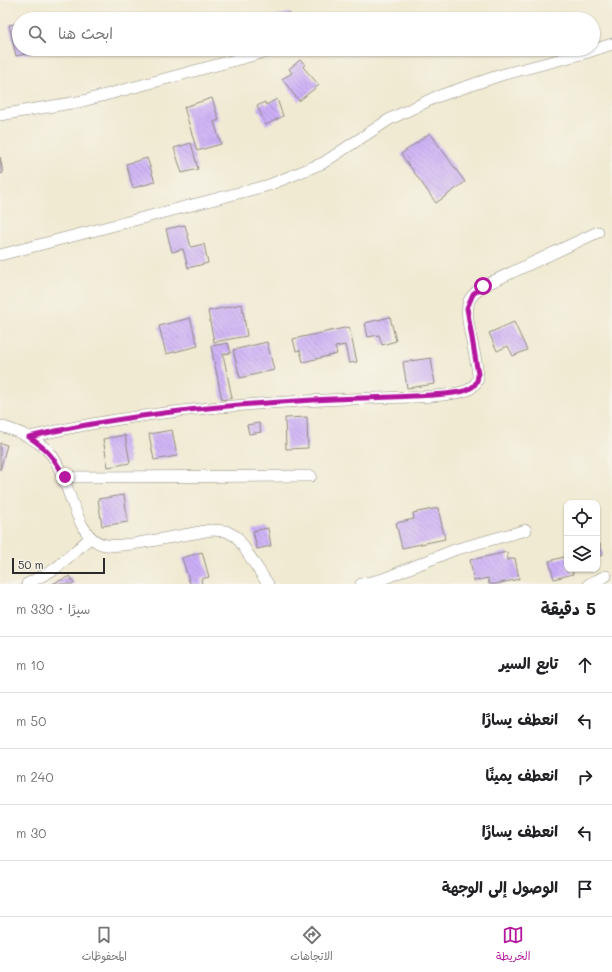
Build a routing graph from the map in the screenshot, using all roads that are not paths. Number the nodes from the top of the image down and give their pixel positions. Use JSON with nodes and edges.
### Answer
{"nodes":[{"id":1,"x":612,"y":44,"type":"edge"},
{"id":2,"x":600,"y":48,"type":"edge"},
{"id":3,"x":250,"y":56,"type":"edge"},
{"id":4,"x":574,"y":56,"type":"edge"},
{"id":5,"x":0,"y":115,"type":"edge"},
{"id":6,"x":598,"y":232,"type":"dead end"},
{"id":7,"x":0,"y":255,"type":"edge"},
{"id":8,"x":0,"y":426,"type":"edge"},
{"id":9,"x":29,"y":437,"type":"junction"},
{"id":10,"x":311,"y":476,"type":"dead end"},
{"id":11,"x":65,"y":477,"type":"junction"},
{"id":12,"x":526,"y":530,"type":"dead end"},
{"id":13,"x":90,"y":538,"type":"junction"},
{"id":14,"x":606,"y":576,"type":"dead end"},
{"id":15,"x":27,"y":584,"type":"edge"},
{"id":16,"x":268,"y":584,"type":"edge"},
{"id":17,"x":361,"y":584,"type":"edge"},
{"id":18,"x":590,"y":584,"type":"edge"}],
"edges":[{"from":1,"to":2,"type":"street"},
{"from":3,"to":5,"type":"street"},
{"from":4,"to":7,"type":"street"},
{"from":6,"to":9,"type":"street"},
{"from":8,"to":9,"type":"street"},
{"from":9,"to":11,"type":"street"},
{"from":10,"to":11,"type":"street"},
{"from":11,"to":13,"type":"street"},
{"from":12,"to":17,"type":"street"},
{"from":13,"to":15,"type":"street"},
{"from":13,"to":16,"type":"street"},
{"from":14,"to":18,"type":"street"}]}
